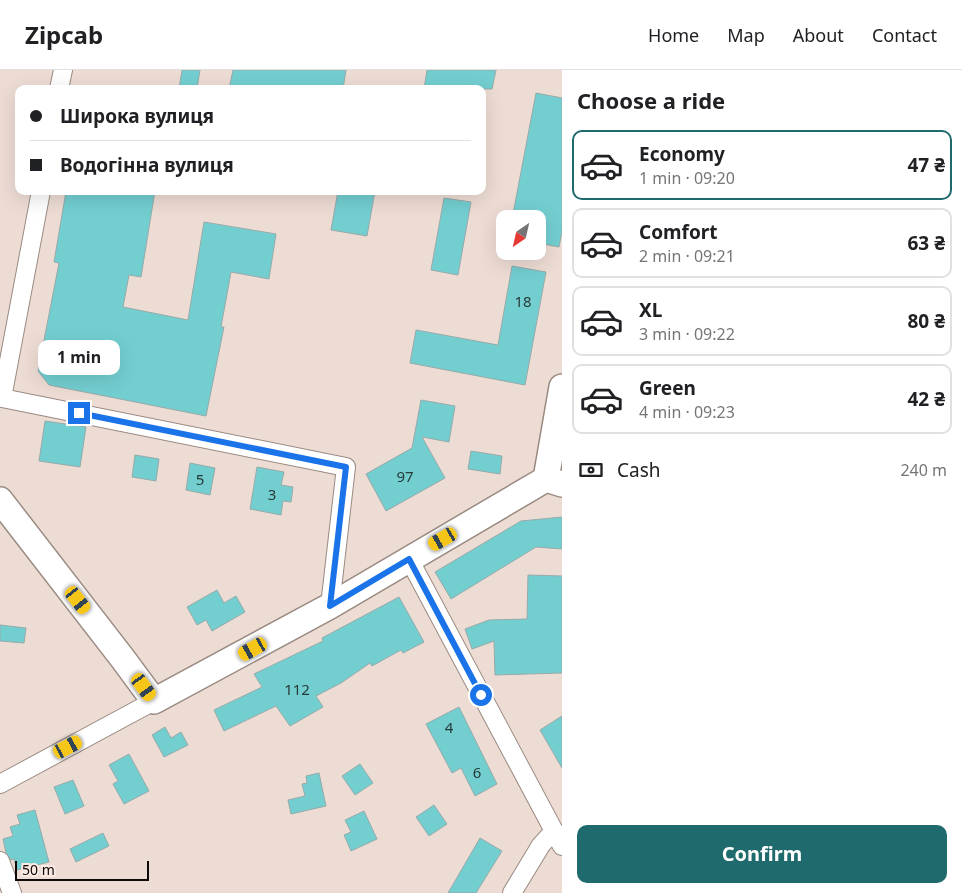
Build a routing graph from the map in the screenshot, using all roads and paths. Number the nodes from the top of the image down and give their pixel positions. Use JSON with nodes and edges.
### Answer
{"nodes":[{"id":1,"x":63,"y":70,"type":"edge"},
{"id":2,"x":60,"y":85,"type":"edge"},
{"id":3,"x":40,"y":195,"type":"edge"},
{"id":4,"x":562,"y":387,"type":"edge"},
{"id":5,"x":554,"y":482,"type":"edge"},
{"id":6,"x":0,"y":500,"type":"edge"},
{"id":7,"x":409,"y":559,"type":"junction"},
{"id":8,"x":330,"y":606,"type":"junction"},
{"id":9,"x":154,"y":701,"type":"junction"},
{"id":10,"x":0,"y":784,"type":"edge"},
{"id":11,"x":558,"y":839,"type":"edge"},
{"id":12,"x":0,"y":861,"type":"edge"},
{"id":13,"x":12,"y":893,"type":"edge"},
{"id":14,"x":512,"y":893,"type":"edge"}],
"edges":[{"from":1,"to":2,"type":"street"},
{"from":3,"to":8,"type":"street"},
{"from":4,"to":5,"type":"street"},
{"from":5,"to":7,"type":"street"},
{"from":6,"to":9,"type":"street"},
{"from":7,"to":8,"type":"street"},
{"from":7,"to":11,"type":"street"},
{"from":8,"to":9,"type":"street"},
{"from":9,"to":10,"type":"street"},
{"from":11,"to":14,"type":"street"},
{"from":12,"to":13,"type":"street"}]}
